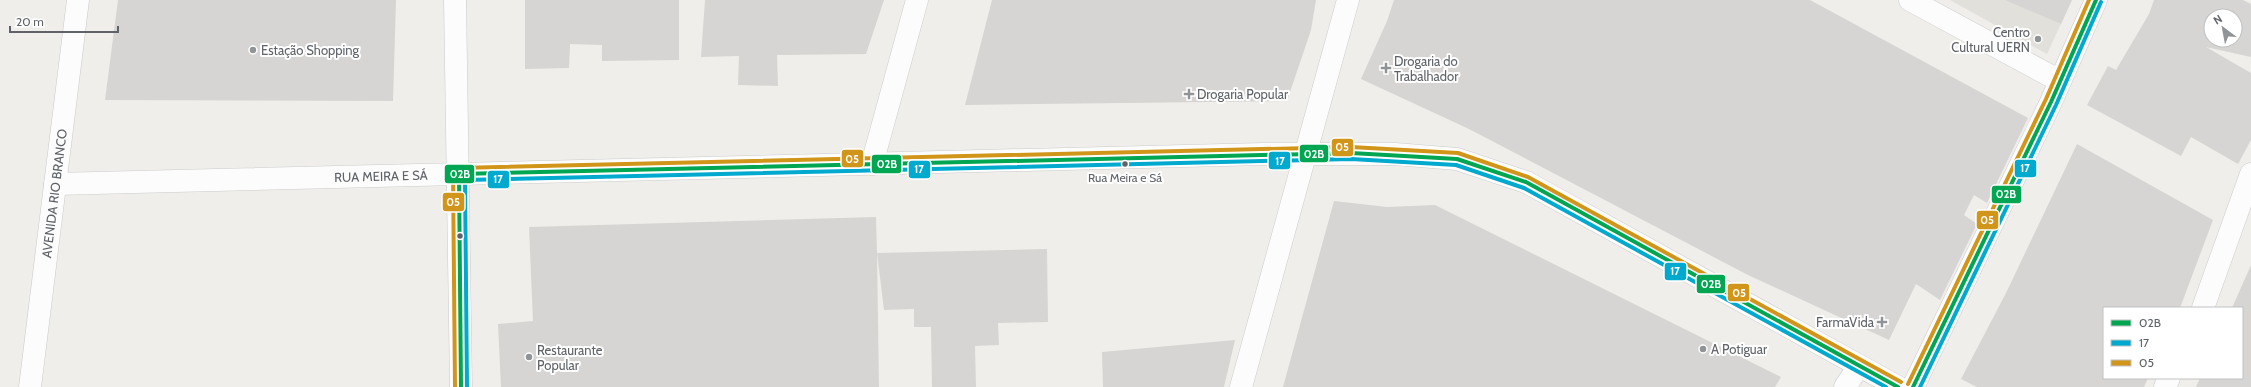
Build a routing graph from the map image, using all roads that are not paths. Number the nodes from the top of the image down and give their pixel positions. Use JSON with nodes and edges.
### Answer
{"nodes":[{"id":1,"x":78,"y":0,"type":"edge"},
{"id":2,"x":455,"y":0,"type":"edge"},
{"id":3,"x":917,"y":0,"type":"edge"},
{"id":4,"x":1348,"y":0,"type":"edge"},
{"id":5,"x":1910,"y":0,"type":"edge"},
{"id":6,"x":2096,"y":0,"type":"edge"},
{"id":7,"x":2060,"y":81,"type":"junction"},
{"id":8,"x":1306,"y":155,"type":"junction"},
{"id":9,"x":872,"y":164,"type":"junction"},
{"id":10,"x":459,"y":174,"type":"junction"},
{"id":11,"x":2251,"y":174,"type":"edge"},
{"id":12,"x":55,"y":184,"type":"junction"},
{"id":13,"x":2203,"y":307,"type":"edge"},
{"id":14,"x":1859,"y":366,"type":"junction"},
{"id":15,"x":30,"y":387,"type":"edge"},
{"id":16,"x":461,"y":387,"type":"edge"},
{"id":17,"x":1241,"y":387,"type":"edge"},
{"id":18,"x":1846,"y":387,"type":"edge"},
{"id":19,"x":1898,"y":387,"type":"edge"},
{"id":20,"x":1913,"y":387,"type":"edge"}],
"edges":[{"from":1,"to":12,"type":"street","name":"AVENIDA RIO BRANCO"},
{"from":2,"to":10,"type":"street"},
{"from":3,"to":9,"type":"street"},
{"from":4,"to":8,"type":"street"},
{"from":5,"to":7,"type":"street"},
{"from":6,"to":7,"type":"street"},
{"from":7,"to":20,"type":"street"},
{"from":8,"to":9,"type":"street","name":"RUA MEIRA E SÁ"},
{"from":8,"to":14,"type":"street","name":"RUA MEIRA E SÁ"},
{"from":8,"to":17,"type":"street"},
{"from":9,"to":10,"type":"street","name":"RUA MEIRA E SÁ"},
{"from":10,"to":12,"type":"street","name":"RUA MEIRA E SÁ"},
{"from":10,"to":16,"type":"street"},
{"from":11,"to":13,"type":"street"},
{"from":12,"to":15,"type":"street","name":"AVENIDA RIO BRANCO"},
{"from":14,"to":18,"type":"street"},
{"from":14,"to":19,"type":"street","name":"RUA MEIRA E SÁ"}]}
